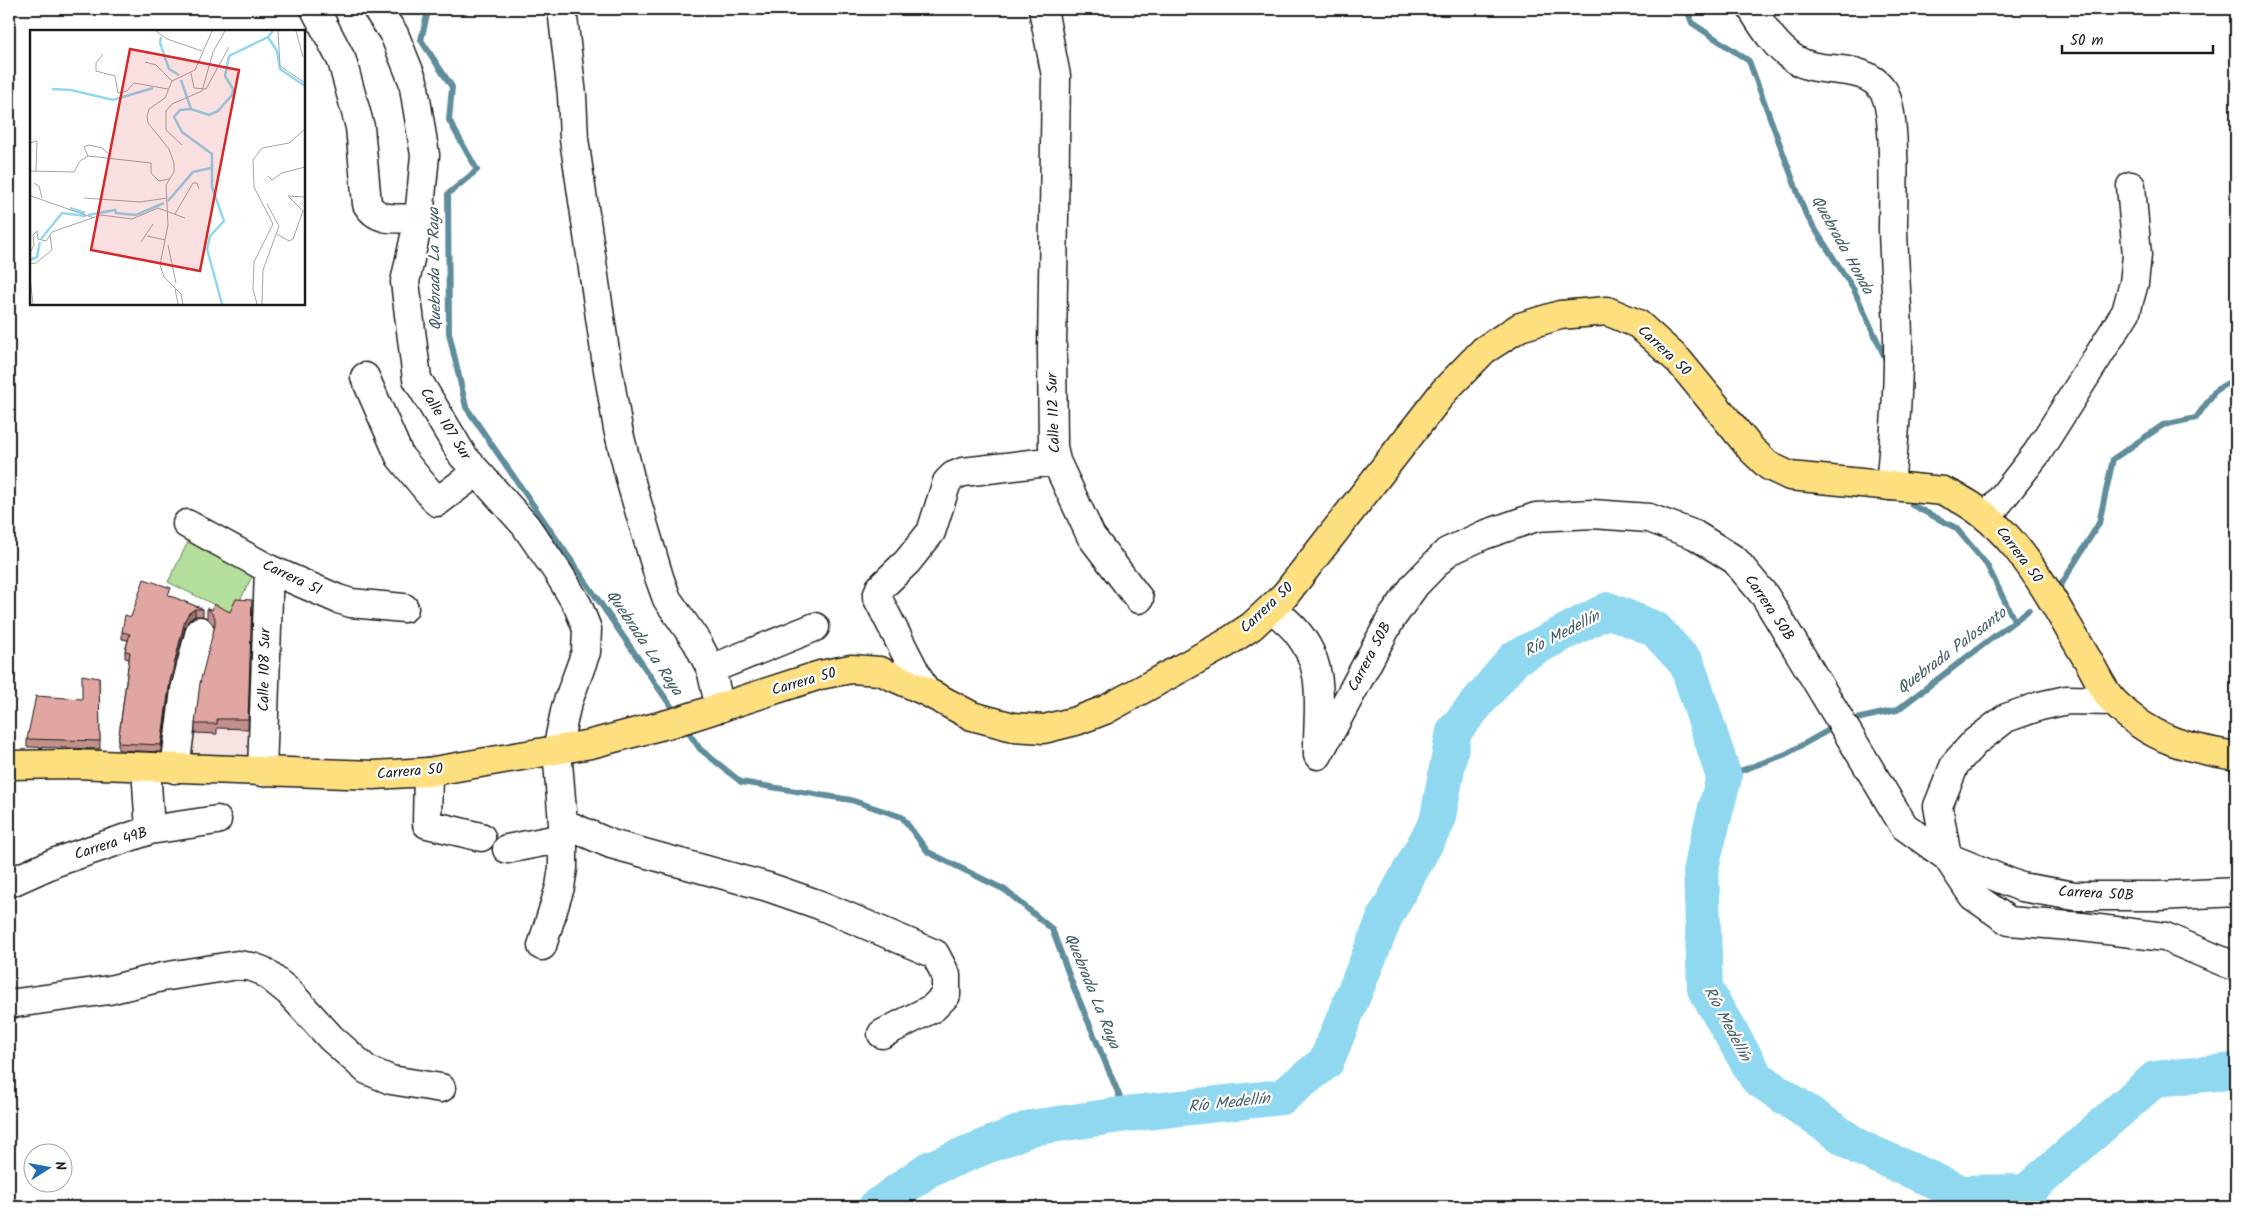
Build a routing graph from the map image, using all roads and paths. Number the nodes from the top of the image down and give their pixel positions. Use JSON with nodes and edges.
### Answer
{"nodes":[{"id":1,"x":315,"y":9,"type":"edge"},
{"id":2,"x":377,"y":9,"type":"edge"},
{"id":3,"x":562,"y":9,"type":"edge"},
{"id":4,"x":1058,"y":9,"type":"edge"},
{"id":5,"x":1752,"y":9,"type":"edge"},
{"id":6,"x":1046,"y":22,"type":"edge"},
{"id":7,"x":2131,"y":186,"type":"dead end"},
{"id":8,"x":419,"y":218,"type":"junction"},
{"id":9,"x":365,"y":376,"type":"dead end"},
{"id":10,"x":1056,"y":462,"type":"junction"},
{"id":11,"x":477,"y":472,"type":"junction"},
{"id":12,"x":1890,"y":486,"type":"junction"},
{"id":13,"x":1988,"y":516,"type":"junction"},
{"id":14,"x":187,"y":524,"type":"dead end"},
{"id":15,"x":269,"y":569,"type":"junction"},
{"id":16,"x":1139,"y":599,"type":"dead end"},
{"id":17,"x":404,"y":608,"type":"dead end"},
{"id":18,"x":1272,"y":608,"type":"junction"},
{"id":19,"x":815,"y":627,"type":"dead end"},
{"id":20,"x":200,"y":631,"type":"dead end"},
{"id":21,"x":711,"y":669,"type":"junction"},
{"id":22,"x":925,"y":691,"type":"junction"},
{"id":23,"x":2113,"y":701,"type":"junction"},
{"id":24,"x":720,"y":708,"type":"junction"},
{"id":25,"x":557,"y":750,"type":"junction"},
{"id":26,"x":2236,"y":756,"type":"edge"},
{"id":27,"x":9,"y":765,"type":"edge"},
{"id":28,"x":146,"y":768,"type":"junction"},
{"id":29,"x":175,"y":769,"type":"junction"},
{"id":30,"x":262,"y":772,"type":"junction"},
{"id":31,"x":428,"y":772,"type":"junction"},
{"id":32,"x":217,"y":820,"type":"dead end"},
{"id":33,"x":150,"y":830,"type":"junction"},
{"id":34,"x":563,"y":830,"type":"junction"},
{"id":35,"x":481,"y":837,"type":"dead end"},
{"id":36,"x":507,"y":848,"type":"dead end"},
{"id":37,"x":1947,"y":857,"type":"junction"},
{"id":38,"x":9,"y":882,"type":"edge"},
{"id":39,"x":2236,"y":892,"type":"edge"},
{"id":40,"x":542,"y":946,"type":"dead end"},
{"id":41,"x":2236,"y":967,"type":"edge"},
{"id":42,"x":9,"y":1004,"type":"edge"},
{"id":43,"x":882,"y":1034,"type":"dead end"},
{"id":44,"x":440,"y":1088,"type":"dead end"}],
"edges":[{"from":1,"to":8,"type":"street"},
{"from":2,"to":8,"type":"street","name":"Calle 107 Sur"},
{"from":3,"to":21,"type":"street"},
{"from":4,"to":6,"type":"street"},
{"from":5,"to":12,"type":"street"},
{"from":6,"to":10,"type":"street","name":"Calle 112 Sur"},
{"from":7,"to":13,"type":"street"},
{"from":8,"to":11,"type":"street","name":"Calle 107 Sur"},
{"from":9,"to":11,"type":"street"},
{"from":10,"to":16,"type":"street"},
{"from":10,"to":22,"type":"street","name":"Calle 112 Sur"},
{"from":11,"to":25,"type":"street","name":"Calle 107 Sur"},
{"from":12,"to":13,"type":"main road","name":"Carrera 50"},
{"from":12,"to":18,"type":"main road","name":"Carrera 50"},
{"from":13,"to":23,"type":"main road","name":"Carrera 50"},
{"from":14,"to":15,"type":"street","name":"Carrera 51"},
{"from":15,"to":17,"type":"street","name":"Carrera 51"},
{"from":15,"to":30,"type":"street","name":"Calle 108 Sur"},
{"from":18,"to":22,"type":"main road","name":"Carrera 50"},
{"from":18,"to":37,"type":"street","name":"Carrera 50B"},
{"from":19,"to":21,"type":"street"},
{"from":20,"to":29,"type":"street"},
{"from":21,"to":24,"type":"street"},
{"from":22,"to":24,"type":"main road","name":"Carrera 50"},
{"from":23,"to":26,"type":"main road","name":"Carrera 50"},
{"from":23,"to":37,"type":"street"},
{"from":24,"to":25,"type":"main road","name":"Carrera 50"},
{"from":25,"to":31,"type":"main road","name":"Carrera 50"},
{"from":25,"to":34,"type":"street","name":"Calle 107 Sur"},
{"from":27,"to":28,"type":"main road","name":"Carrera 50"},
{"from":28,"to":29,"type":"main road","name":"Carrera 50"},
{"from":28,"to":33,"type":"street"},
{"from":29,"to":30,"type":"main road","name":"Carrera 50"},
{"from":30,"to":31,"type":"main road","name":"Carrera 50"},
{"from":31,"to":35,"type":"street"},
{"from":32,"to":33,"type":"street","name":"Carrera 49B"},
{"from":33,"to":38,"type":"street","name":"Carrera 49B"},
{"from":34,"to":36,"type":"street"},
{"from":34,"to":40,"type":"street","name":"Calle 107 Sur"},
{"from":34,"to":43,"type":"street"},
{"from":37,"to":39,"type":"street","name":"Carrera 50B"},
{"from":37,"to":41,"type":"street"},
{"from":42,"to":44,"type":"street"}]}
